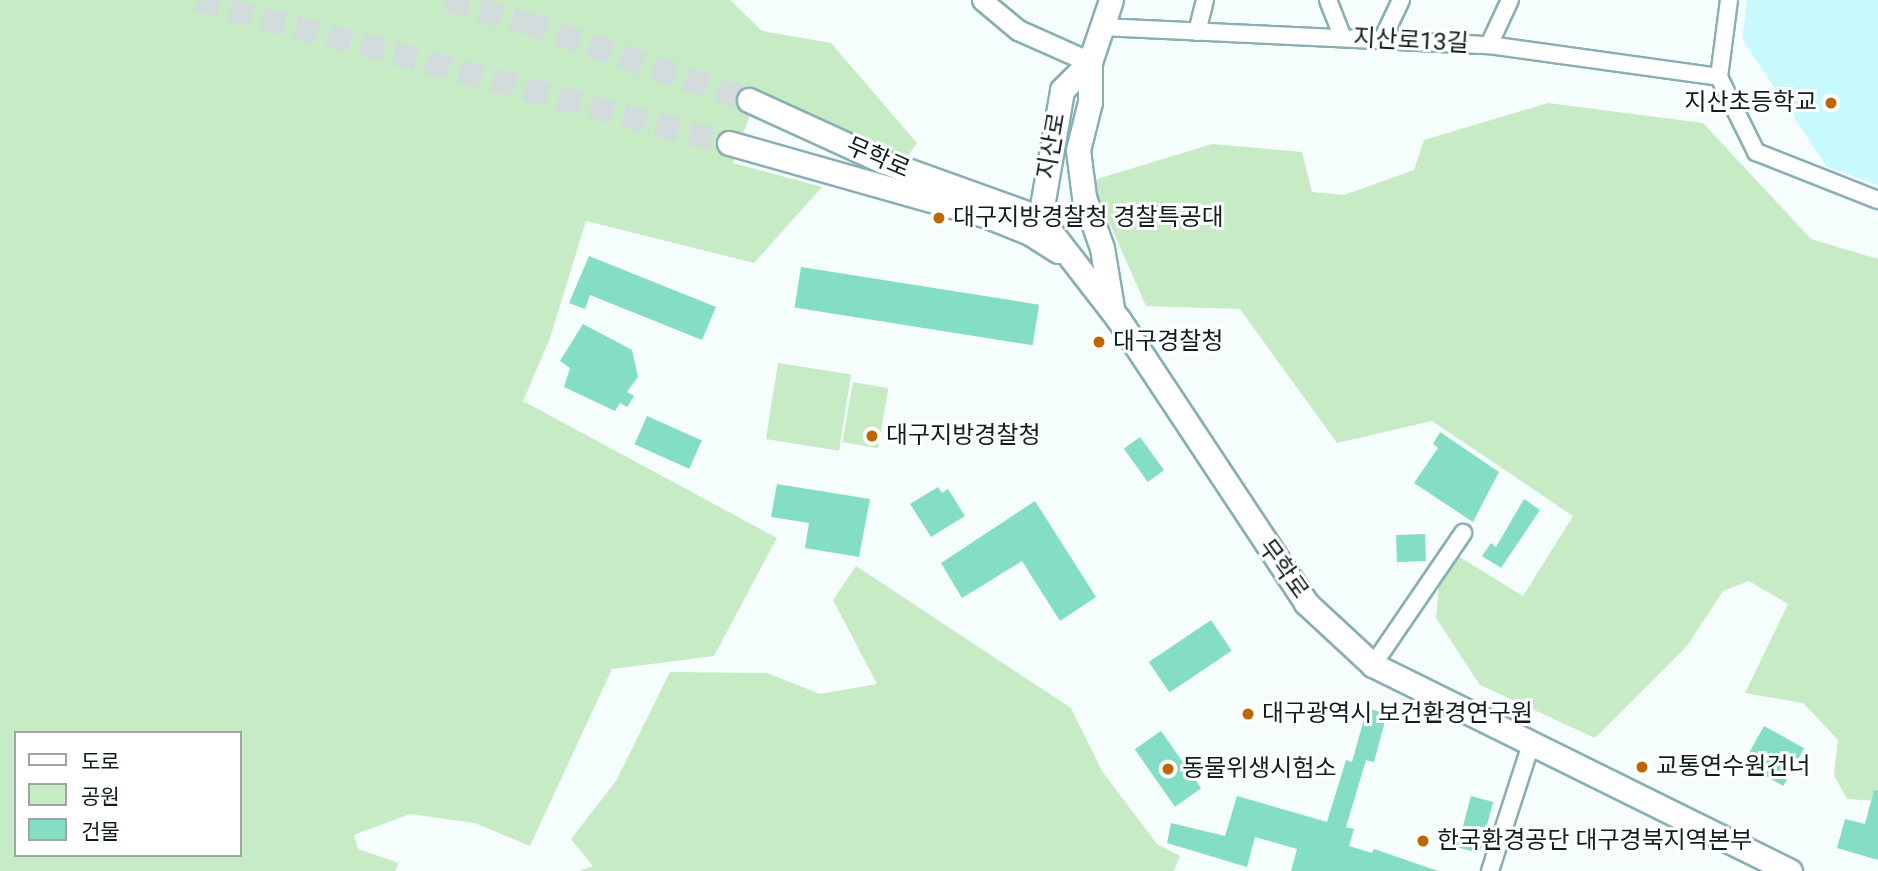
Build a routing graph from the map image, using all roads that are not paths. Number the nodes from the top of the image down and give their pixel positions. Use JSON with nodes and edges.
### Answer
{"nodes":[{"id":1,"x":982,"y":0,"type":"edge"},
{"id":2,"x":1111,"y":0,"type":"edge"},
{"id":3,"x":1205,"y":0,"type":"edge"},
{"id":4,"x":1328,"y":0,"type":"edge"},
{"id":5,"x":1401,"y":0,"type":"edge"},
{"id":6,"x":1510,"y":0,"type":"edge"},
{"id":7,"x":1729,"y":0,"type":"edge"},
{"id":8,"x":1102,"y":27,"type":"junction"},
{"id":9,"x":1197,"y":32,"type":"junction"},
{"id":10,"x":1343,"y":38,"type":"junction"},
{"id":11,"x":1382,"y":40,"type":"junction"},
{"id":12,"x":1489,"y":45,"type":"junction"},
{"id":13,"x":1090,"y":62,"type":"junction"},
{"id":14,"x":1719,"y":77,"type":"junction"},
{"id":15,"x":749,"y":100,"type":"tunnel mouth"},
{"id":16,"x":729,"y":143,"type":"tunnel mouth"},
{"id":17,"x":1878,"y":200,"type":"edge"},
{"id":18,"x":1042,"y":230,"type":"junction"},
{"id":19,"x":1102,"y":248,"type":"joint"},
{"id":20,"x":1112,"y":311,"type":"junction"},
{"id":21,"x":1463,"y":533,"type":"dead end"},
{"id":22,"x":1373,"y":665,"type":"junction"},
{"id":23,"x":1531,"y":744,"type":"junction"},
{"id":24,"x":1490,"y":871,"type":"edge"},
{"id":25,"x":1790,"y":871,"type":"edge"}],
"edges":[{"from":1,"to":13,"type":"street"},
{"from":2,"to":8,"type":"main road","name":"지산로"},
{"from":3,"to":9,"type":"street"},
{"from":4,"to":10,"type":"street"},
{"from":5,"to":11,"type":"street"},
{"from":6,"to":12,"type":"street"},
{"from":7,"to":14,"type":"street"},
{"from":8,"to":9,"type":"street","name":"지산로13길"},
{"from":8,"to":13,"type":"main road","name":"지산로"},
{"from":9,"to":10,"type":"street","name":"지산로13길"},
{"from":10,"to":11,"type":"street","name":"지산로13길"},
{"from":11,"to":12,"type":"street","name":"지산로13길"},
{"from":12,"to":14,"type":"street","name":"지산로13길"},
{"from":13,"to":18,"type":"main road","name":"지산로"},
{"from":13,"to":19,"type":"main road","name":"지산로"},
{"from":14,"to":17,"type":"street"},
{"from":15,"to":18,"type":"main road","name":"무학로"},
{"from":16,"to":18,"type":"main road","name":"무학로"},
{"from":18,"to":20,"type":"main road","name":"무학로"},
{"from":19,"to":20,"type":"main road","name":"무학로"},
{"from":20,"to":22,"type":"main road","name":"무학로"},
{"from":21,"to":22,"type":"street"},
{"from":22,"to":23,"type":"main road","name":"무학로"},
{"from":23,"to":24,"type":"street"},
{"from":23,"to":25,"type":"main road","name":"무학로"}]}
